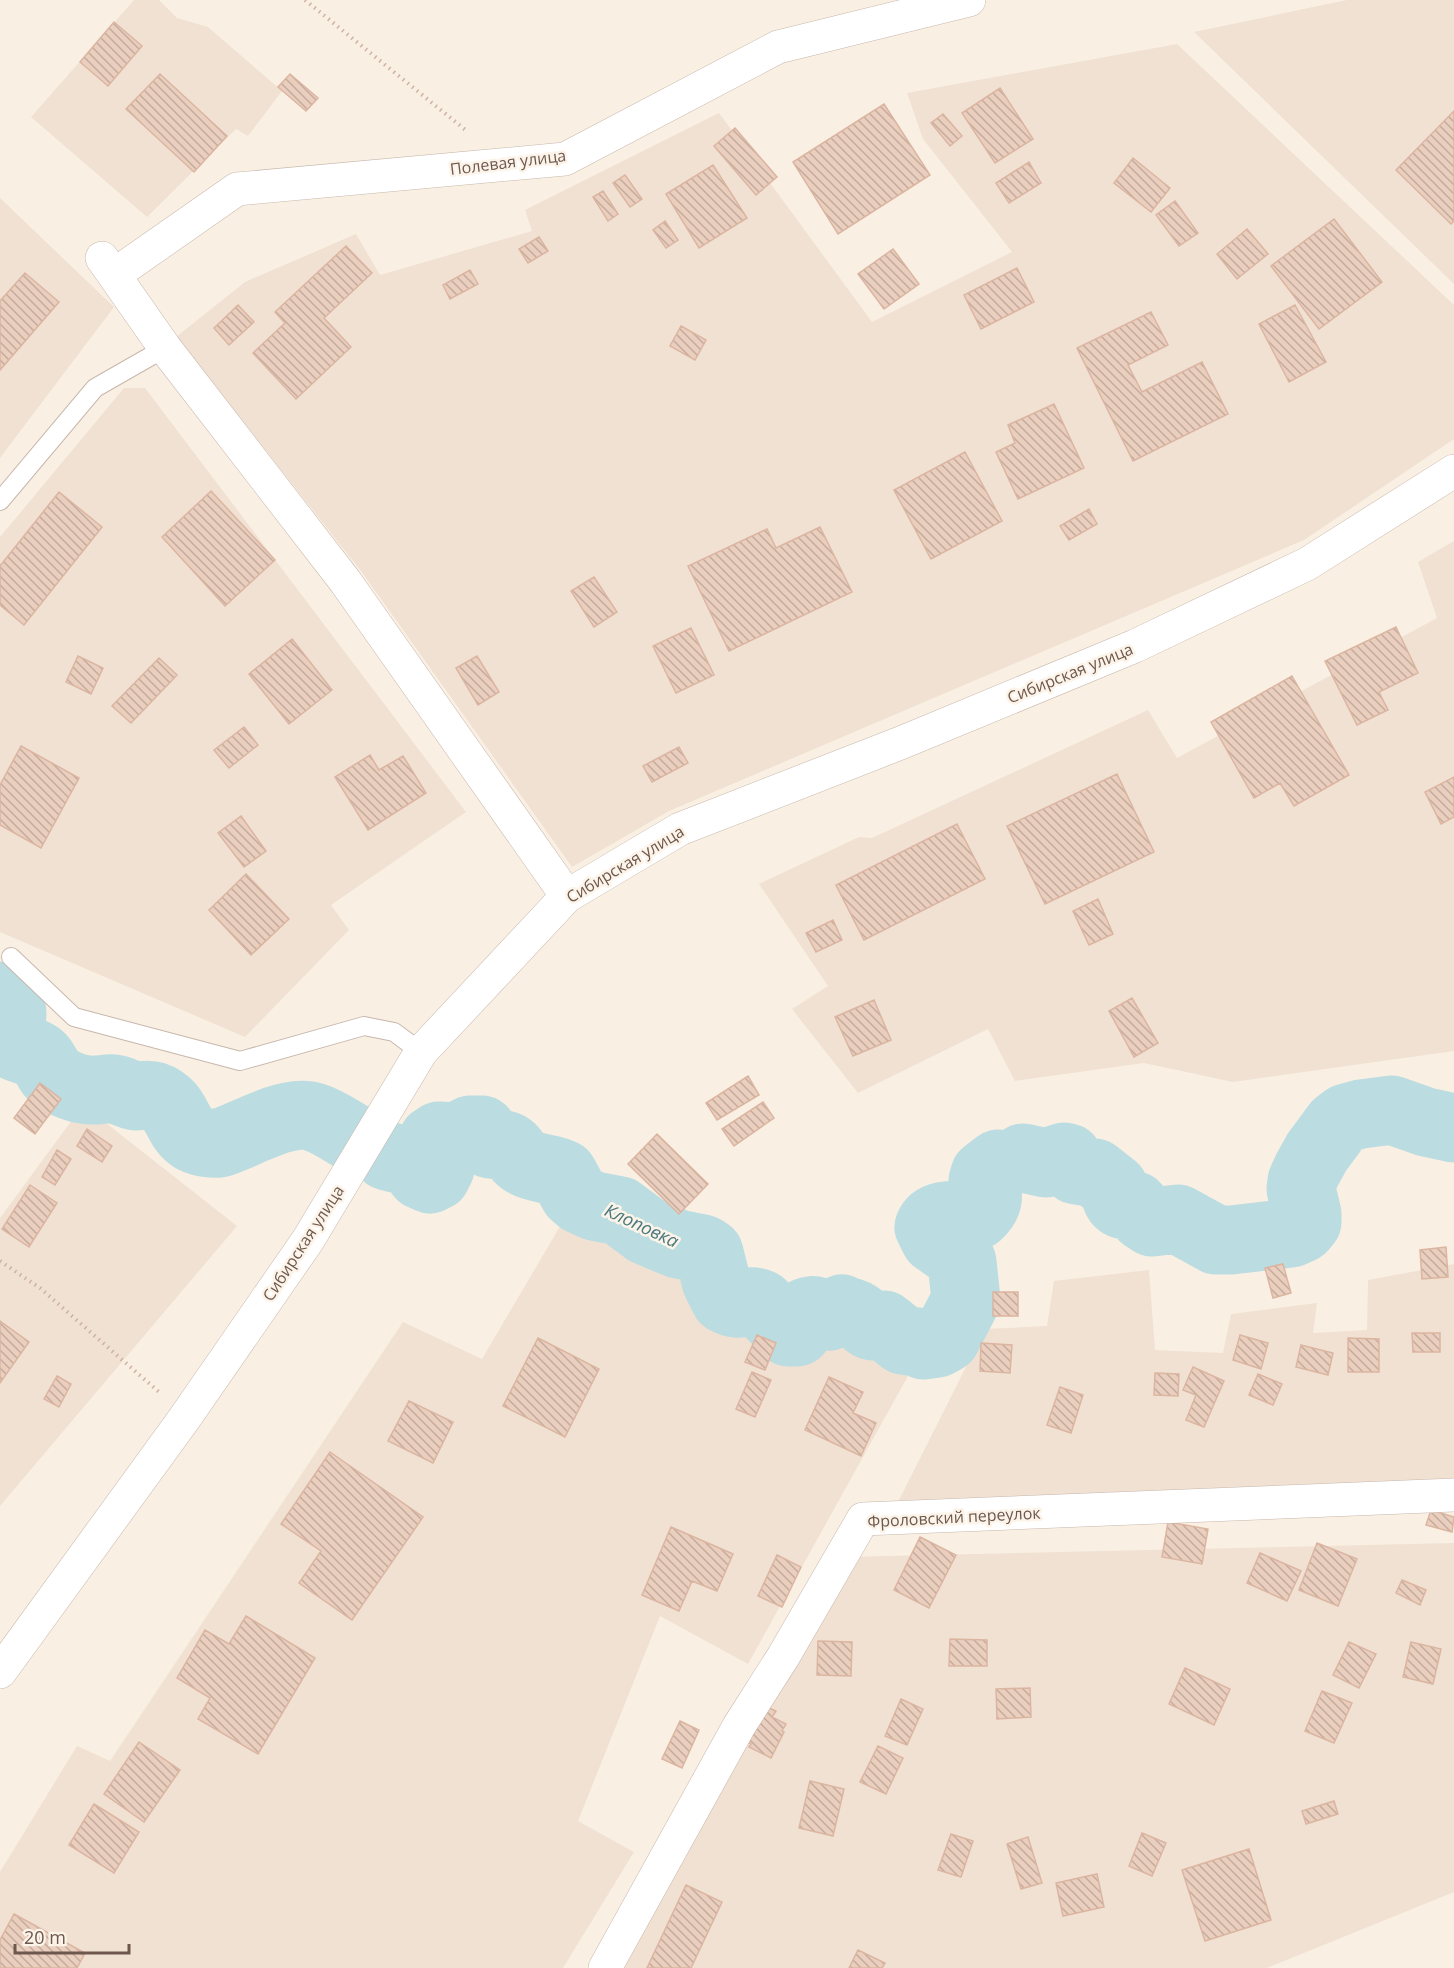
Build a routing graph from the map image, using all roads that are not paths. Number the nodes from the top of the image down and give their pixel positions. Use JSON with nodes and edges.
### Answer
{"nodes":[{"id":1,"x":969,"y":0,"type":"edge"},
{"id":2,"x":165,"y":348,"type":"junction"},
{"id":3,"x":1454,"y":471,"type":"edge"},
{"id":4,"x":0,"y":501,"type":"edge"},
{"id":5,"x":567,"y":896,"type":"junction"},
{"id":6,"x":11,"y":957,"type":"dead end"},
{"id":7,"x":421,"y":1052,"type":"junction"},
{"id":8,"x":1454,"y":1495,"type":"edge"},
{"id":9,"x":0,"y":1672,"type":"edge"},
{"id":10,"x":605,"y":1968,"type":"edge"}],
"edges":[{"from":1,"to":2,"type":"street","name":"Полевая улица"},
{"from":2,"to":4,"type":"lane"},
{"from":2,"to":5,"type":"street"},
{"from":3,"to":5,"type":"street","name":"Сибирская улица"},
{"from":5,"to":7,"type":"street","name":"Сибирская улица"},
{"from":6,"to":7,"type":"lane"},
{"from":7,"to":9,"type":"street","name":"Сибирская улица"},
{"from":8,"to":10,"type":"street","name":"Фроловский переулок"}]}
